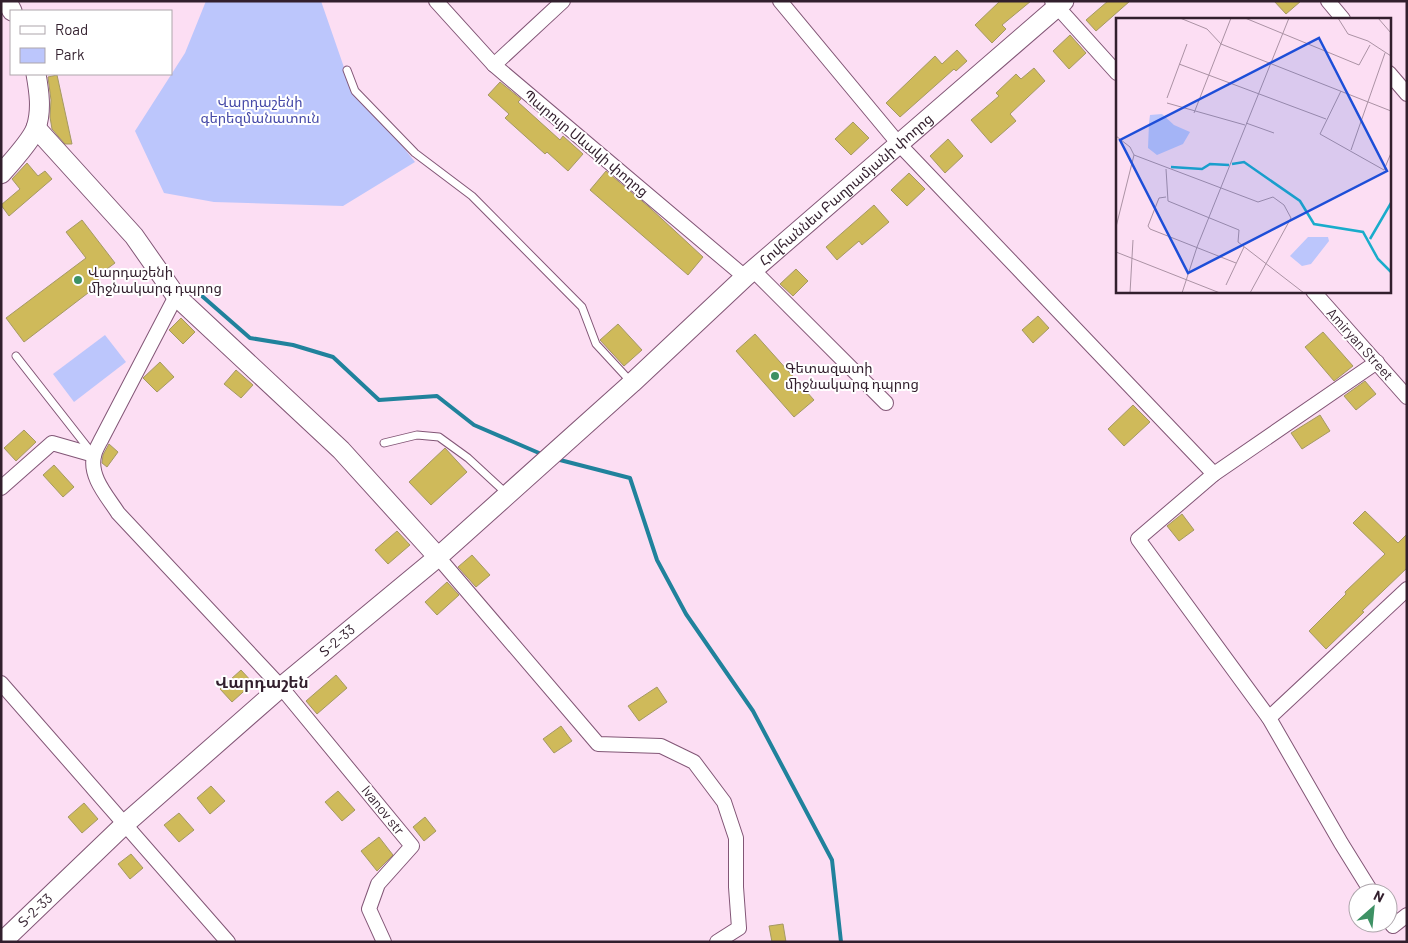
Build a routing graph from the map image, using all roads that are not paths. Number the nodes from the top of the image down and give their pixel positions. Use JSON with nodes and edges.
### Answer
{"nodes":[{"id":1,"x":436,"y":1,"type":"edge"},
{"id":2,"x":564,"y":1,"type":"edge"},
{"id":3,"x":780,"y":1,"type":"edge"},
{"id":4,"x":1328,"y":1,"type":"edge"},
{"id":5,"x":1058,"y":3,"type":"edge"},
{"id":6,"x":1342,"y":18,"type":"edge"},
{"id":7,"x":494,"y":65,"type":"junction"},
{"id":8,"x":348,"y":70,"type":"dead end"},
{"id":9,"x":1116,"y":72,"type":"edge"},
{"id":10,"x":36,"y":75,"type":"edge"},
{"id":11,"x":1390,"y":75,"type":"edge"},
{"id":12,"x":1407,"y":94,"type":"edge"},
{"id":13,"x":36,"y":128,"type":"junction"},
{"id":14,"x":898,"y":143,"type":"junction"},
{"id":15,"x":1,"y":174,"type":"edge"},
{"id":16,"x":749,"y":273,"type":"junction"},
{"id":17,"x":1314,"y":292,"type":"edge"},
{"id":18,"x":176,"y":296,"type":"junction"},
{"id":19,"x":16,"y":356,"type":"dead end"},
{"id":20,"x":1377,"y":362,"type":"junction"},
{"id":21,"x":632,"y":383,"type":"junction"},
{"id":22,"x":1407,"y":397,"type":"edge"},
{"id":23,"x":886,"y":403,"type":"dead end"},
{"id":24,"x":384,"y":443,"type":"dead end"},
{"id":25,"x":94,"y":455,"type":"junction"},
{"id":26,"x":1214,"y":474,"type":"junction"},
{"id":27,"x":1,"y":488,"type":"edge"},
{"id":28,"x":507,"y":495,"type":"junction"},
{"id":29,"x":438,"y":557,"type":"junction"},
{"id":30,"x":1407,"y":589,"type":"edge"},
{"id":31,"x":1,"y":683,"type":"edge"},
{"id":32,"x":281,"y":687,"type":"junction"},
{"id":33,"x":1269,"y":718,"type":"junction"},
{"id":34,"x":125,"y":824,"type":"junction"},
{"id":35,"x":1366,"y":883,"type":"edge"},
{"id":36,"x":2,"y":942,"type":"edge"},
{"id":37,"x":228,"y":942,"type":"edge"},
{"id":38,"x":384,"y":942,"type":"edge"},
{"id":39,"x":717,"y":942,"type":"edge"}],
"edges":[{"from":1,"to":7,"type":"street","name":"Պարույր Սևակի փողոց"},
{"from":2,"to":7,"type":"street"},
{"from":3,"to":14,"type":"street"},
{"from":4,"to":6,"type":"street"},
{"from":5,"to":9,"type":"street"},
{"from":5,"to":14,"type":"street","name":"Հովհաննես Բաղրամյանի փողոց","number":"Տ-2-33"},
{"from":7,"to":16,"type":"street","name":"Պարույր Սևակի փողոց"},
{"from":8,"to":21,"type":"lane"},
{"from":10,"to":13,"type":"street"},
{"from":11,"to":12,"type":"street"},
{"from":13,"to":15,"type":"street"},
{"from":13,"to":18,"type":"street"},
{"from":14,"to":16,"type":"street","name":"Հովհաննես Բաղրամյանի փողոց","number":"Տ-2-33"},
{"from":14,"to":26,"type":"street"},
{"from":16,"to":21,"type":"street","name":"Հովհաննես Բաղրամյանի փողոց","number":"Տ-2-33"},
{"from":16,"to":23,"type":"street","name":"Պարույր Սևակի փողոց"},
{"from":17,"to":20,"type":"street","name":"Amiryan Street"},
{"from":18,"to":25,"type":"street"},
{"from":18,"to":29,"type":"street"},
{"from":19,"to":25,"type":"lane"},
{"from":20,"to":22,"type":"street","name":"Amiryan Street"},
{"from":20,"to":26,"type":"street"},
{"from":21,"to":28,"type":"street","name":"Տ-2-33","number":"Տ-2-33"},
{"from":24,"to":28,"type":"lane"},
{"from":25,"to":27,"type":"street"},
{"from":25,"to":32,"type":"street"},
{"from":26,"to":33,"type":"street"},
{"from":28,"to":29,"type":"street","name":"Տ-2-33","number":"Տ-2-33"},
{"from":29,"to":32,"type":"street","name":"Տ-2-33","number":"Տ-2-33"},
{"from":29,"to":39,"type":"street"},
{"from":30,"to":33,"type":"street"},
{"from":31,"to":34,"type":"street"},
{"from":32,"to":34,"type":"street","name":"Տ-2-33","number":"Տ-2-33"},
{"from":32,"to":38,"type":"street","name":"Ivanov str"},
{"from":33,"to":35,"type":"street"},
{"from":34,"to":36,"type":"street","name":"Տ-2-33","number":"Տ-2-33"},
{"from":34,"to":37,"type":"street"}]}
